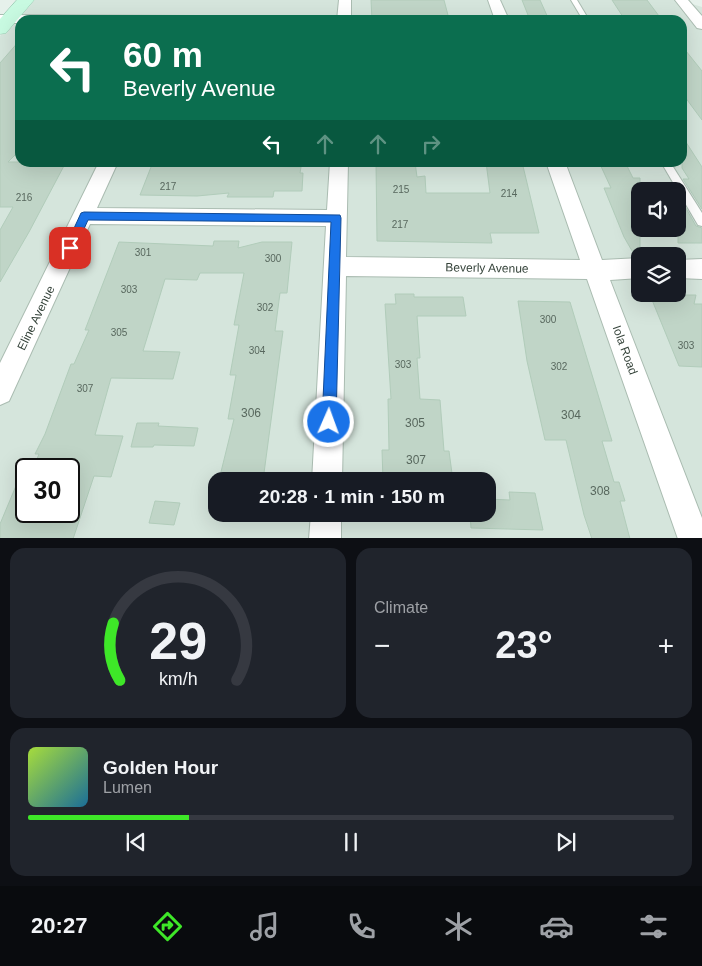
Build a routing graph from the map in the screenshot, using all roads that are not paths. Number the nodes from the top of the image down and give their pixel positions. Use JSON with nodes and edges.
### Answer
{"nodes":[{"id":1,"x":26,"y":0,"type":"edge"},
{"id":2,"x":345,"y":0,"type":"edge"},
{"id":3,"x":494,"y":0,"type":"edge"},
{"id":4,"x":574,"y":0,"type":"edge"},
{"id":5,"x":681,"y":0,"type":"edge"},
{"id":6,"x":344,"y":15,"type":"edge"},
{"id":7,"x":500,"y":15,"type":"edge"},
{"id":8,"x":583,"y":15,"type":"edge"},
{"id":9,"x":3,"y":22,"type":"edge"},
{"id":10,"x":701,"y":23,"type":"edge"},
{"id":11,"x":107,"y":167,"type":"edge"},
{"id":12,"x":339,"y":167,"type":"edge"},
{"id":13,"x":557,"y":167,"type":"edge"},
{"id":14,"x":668,"y":167,"type":"edge"},
{"id":15,"x":84,"y":216,"type":"junction"},
{"id":16,"x":336,"y":218,"type":"junction"},
{"id":17,"x":702,"y":222,"type":"edge"},
{"id":18,"x":334,"y":266,"type":"junction"},
{"id":19,"x":631,"y":268,"type":"edge"},
{"id":20,"x":686,"y":269,"type":"edge"},
{"id":21,"x":702,"y":269,"type":"edge"},
{"id":22,"x":596,"y":270,"type":"junction"},
{"id":23,"x":0,"y":392,"type":"edge"},
{"id":24,"x":327,"y":472,"type":"edge"},
{"id":25,"x":326,"y":522,"type":"edge"},
{"id":26,"x":325,"y":538,"type":"edge"},
{"id":27,"x":694,"y":538,"type":"edge"}],
"edges":[{"from":1,"to":9,"type":"main road"},
{"from":2,"to":6,"type":"street"},
{"from":3,"to":7,"type":"street"},
{"from":4,"to":8,"type":"lane"},
{"from":5,"to":10,"type":"street"},
{"from":11,"to":15,"type":"street","name":"Eline Avenue"},
{"from":12,"to":16,"type":"street"},
{"from":13,"to":22,"type":"street","name":"Iola Road"},
{"from":14,"to":17,"type":"lane"},
{"from":15,"to":16,"type":"street"},
{"from":15,"to":23,"type":"street","name":"Eline Avenue"},
{"from":16,"to":18,"type":"street"},
{"from":18,"to":22,"type":"street","name":"Beverly Avenue"},
{"from":18,"to":24,"type":"street"},
{"from":19,"to":22,"type":"street","name":"Beverly Avenue"},
{"from":20,"to":21,"type":"street"},
{"from":22,"to":27,"type":"street","name":"Iola Road"},
{"from":25,"to":26,"type":"street"}]}
